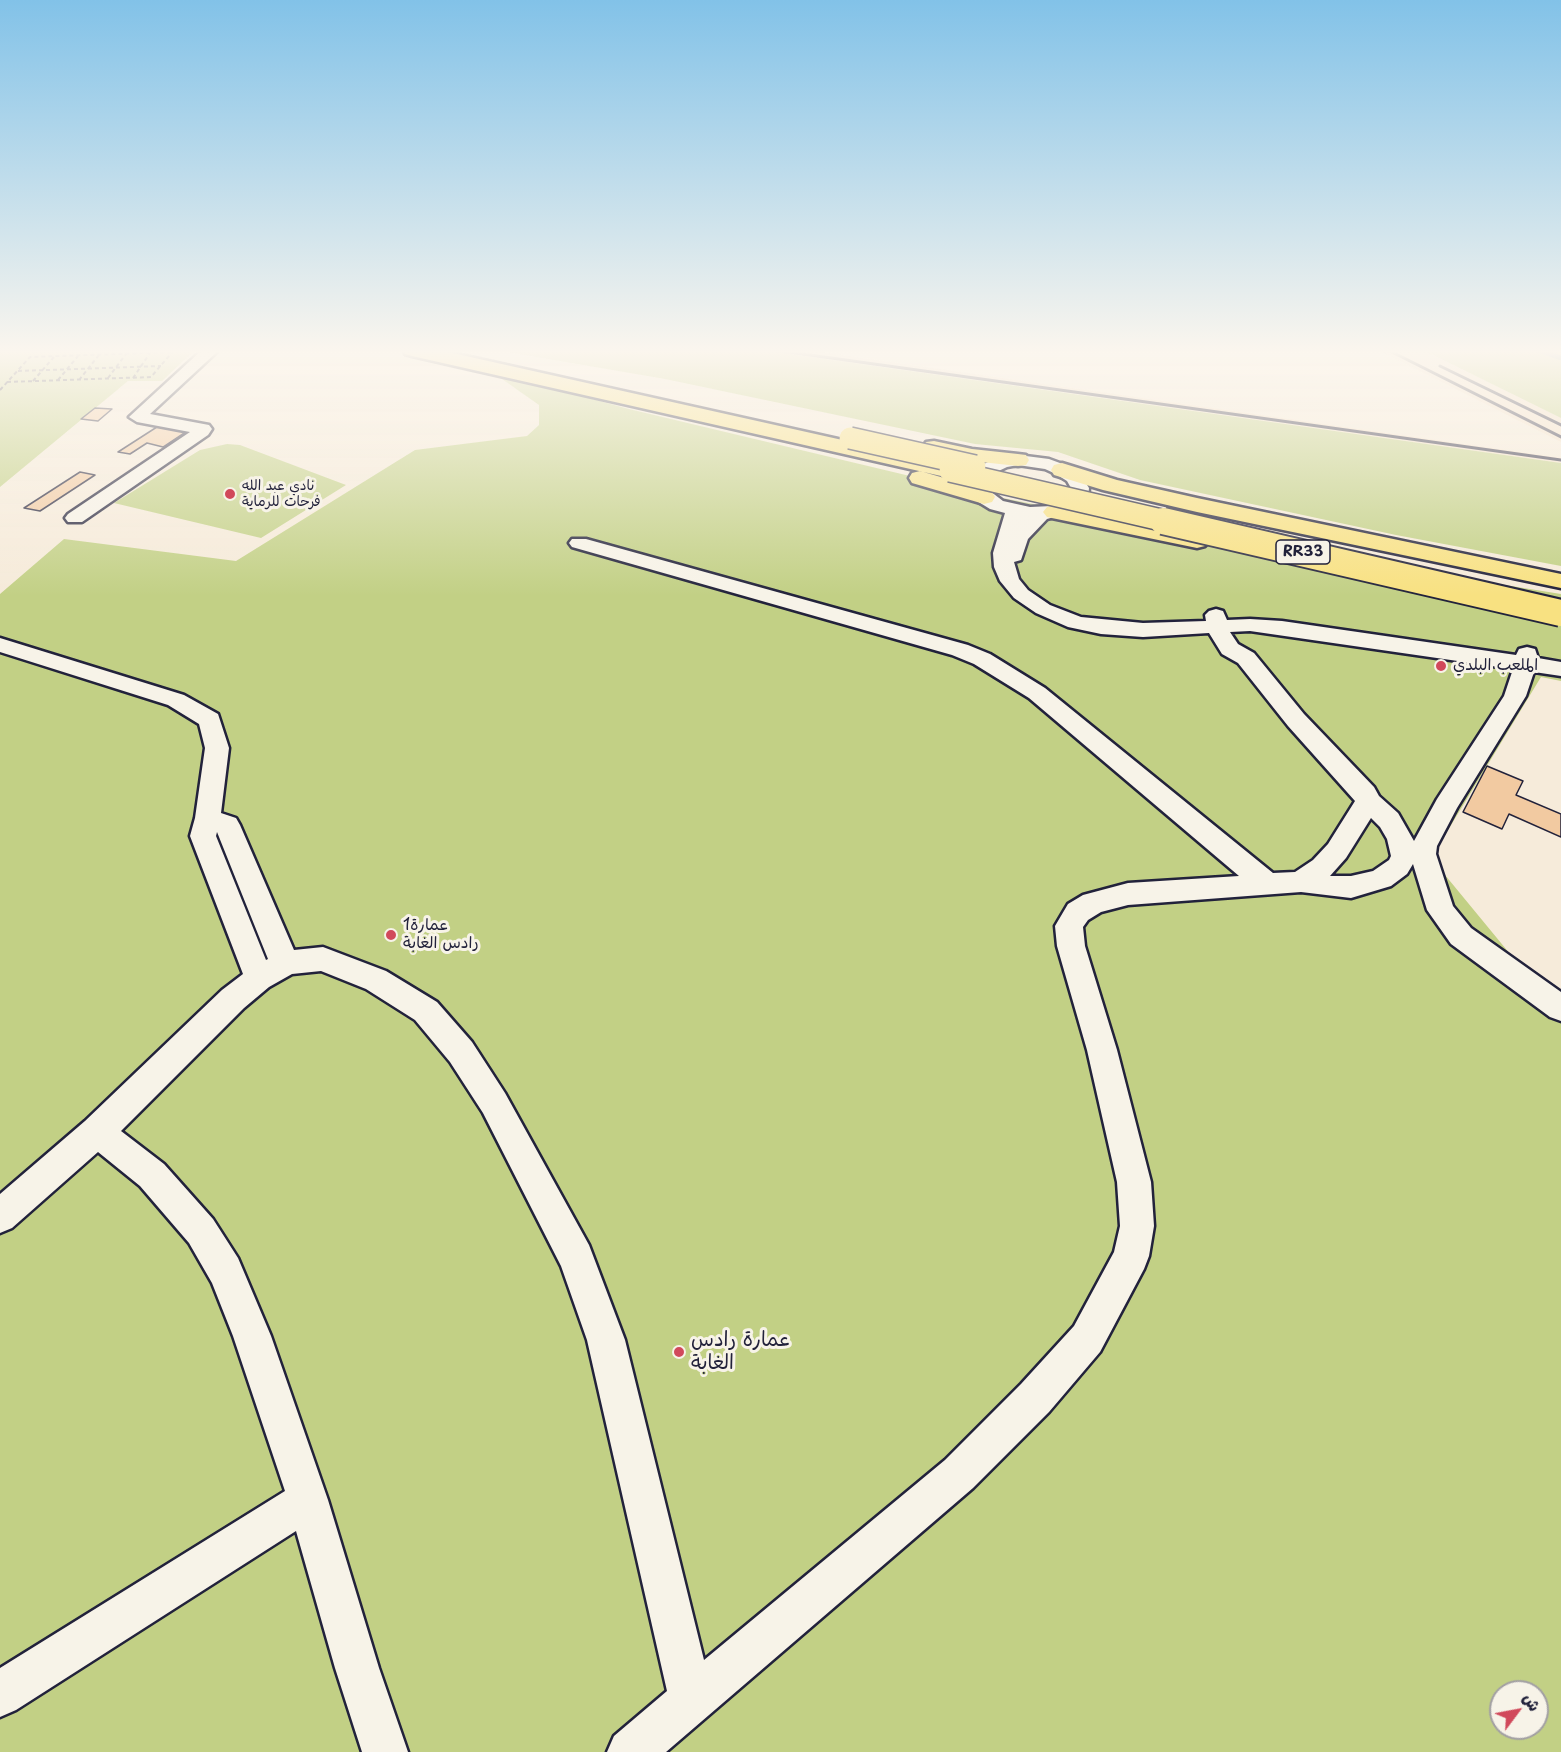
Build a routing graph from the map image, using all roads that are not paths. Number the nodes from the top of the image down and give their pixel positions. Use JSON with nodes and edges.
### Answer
{"nodes":[{"id":1,"x":201,"y":432,"type":"edge"},
{"id":2,"x":721,"y":432,"type":"edge"},
{"id":3,"x":798,"y":432,"type":"edge"},
{"id":4,"x":865,"y":432,"type":"edge"},
{"id":5,"x":1018,"y":460,"type":"junction"},
{"id":6,"x":1062,"y":470,"type":"junction"},
{"id":7,"x":984,"y":497,"type":"junction"},
{"id":8,"x":1014,"y":511,"type":"junction"},
{"id":9,"x":1051,"y":512,"type":"junction"},
{"id":10,"x":75,"y":518,"type":"dead end"},
{"id":11,"x":579,"y":543,"type":"dead end"},
{"id":12,"x":1560,"y":595,"type":"edge"},
{"id":13,"x":1251,"y":620,"type":"junction"},
{"id":14,"x":1216,"y":621,"type":"junction"},
{"id":15,"x":1561,"y":626,"type":"edge"},
{"id":16,"x":0,"y":645,"type":"edge"},
{"id":17,"x":1246,"y":658,"type":"junction"},
{"id":18,"x":1527,"y":658,"type":"junction"},
{"id":19,"x":1561,"y":659,"type":"edge"},
{"id":20,"x":1561,"y":669,"type":"edge"},
{"id":21,"x":1368,"y":801,"type":"junction"},
{"id":22,"x":1301,"y":882,"type":"junction"},
{"id":23,"x":1266,"y":883,"type":"junction"},
{"id":24,"x":272,"y":971,"type":"junction"},
{"id":25,"x":1561,"y":1008,"type":"edge"},
{"id":26,"x":97,"y":1131,"type":"junction"},
{"id":27,"x":0,"y":1216,"type":"edge"},
{"id":28,"x":308,"y":1500,"type":"junction"},
{"id":29,"x":0,"y":1694,"type":"edge"},
{"id":30,"x":691,"y":1699,"type":"junction"},
{"id":31,"x":385,"y":1752,"type":"edge"},
{"id":32,"x":630,"y":1752,"type":"edge"}],
"edges":[{"from":1,"to":10,"type":"street"},
{"from":2,"to":7,"type":"highway"},
{"from":3,"to":12,"type":"highway","number":"RR33","bridge":true},
{"from":4,"to":5,"type":"highway"},
{"from":5,"to":6,"type":"street"},
{"from":5,"to":7,"type":"street"},
{"from":6,"to":9,"type":"street"},
{"from":6,"to":12,"type":"highway"},
{"from":7,"to":8,"type":"street"},
{"from":8,"to":9,"type":"street"},
{"from":8,"to":14,"type":"street"},
{"from":9,"to":14,"type":"street"},
{"from":9,"to":15,"type":"highway"},
{"from":11,"to":23,"type":"street"},
{"from":13,"to":14,"type":"street"},
{"from":13,"to":17,"type":"street"},
{"from":13,"to":18,"type":"street"},
{"from":14,"to":17,"type":"street"},
{"from":16,"to":24,"type":"street"},
{"from":17,"to":21,"type":"street"},
{"from":18,"to":19,"type":"street"},
{"from":18,"to":20,"type":"street"},
{"from":18,"to":25,"type":"street"},
{"from":21,"to":22,"type":"street"},
{"from":21,"to":22,"type":"street"},
{"from":22,"to":23,"type":"street"},
{"from":23,"to":30,"type":"street"},
{"from":24,"to":26,"type":"street"},
{"from":24,"to":30,"type":"street"},
{"from":26,"to":27,"type":"street"},
{"from":26,"to":28,"type":"street"},
{"from":28,"to":29,"type":"street"},
{"from":28,"to":31,"type":"street"},
{"from":30,"to":32,"type":"street"}]}
